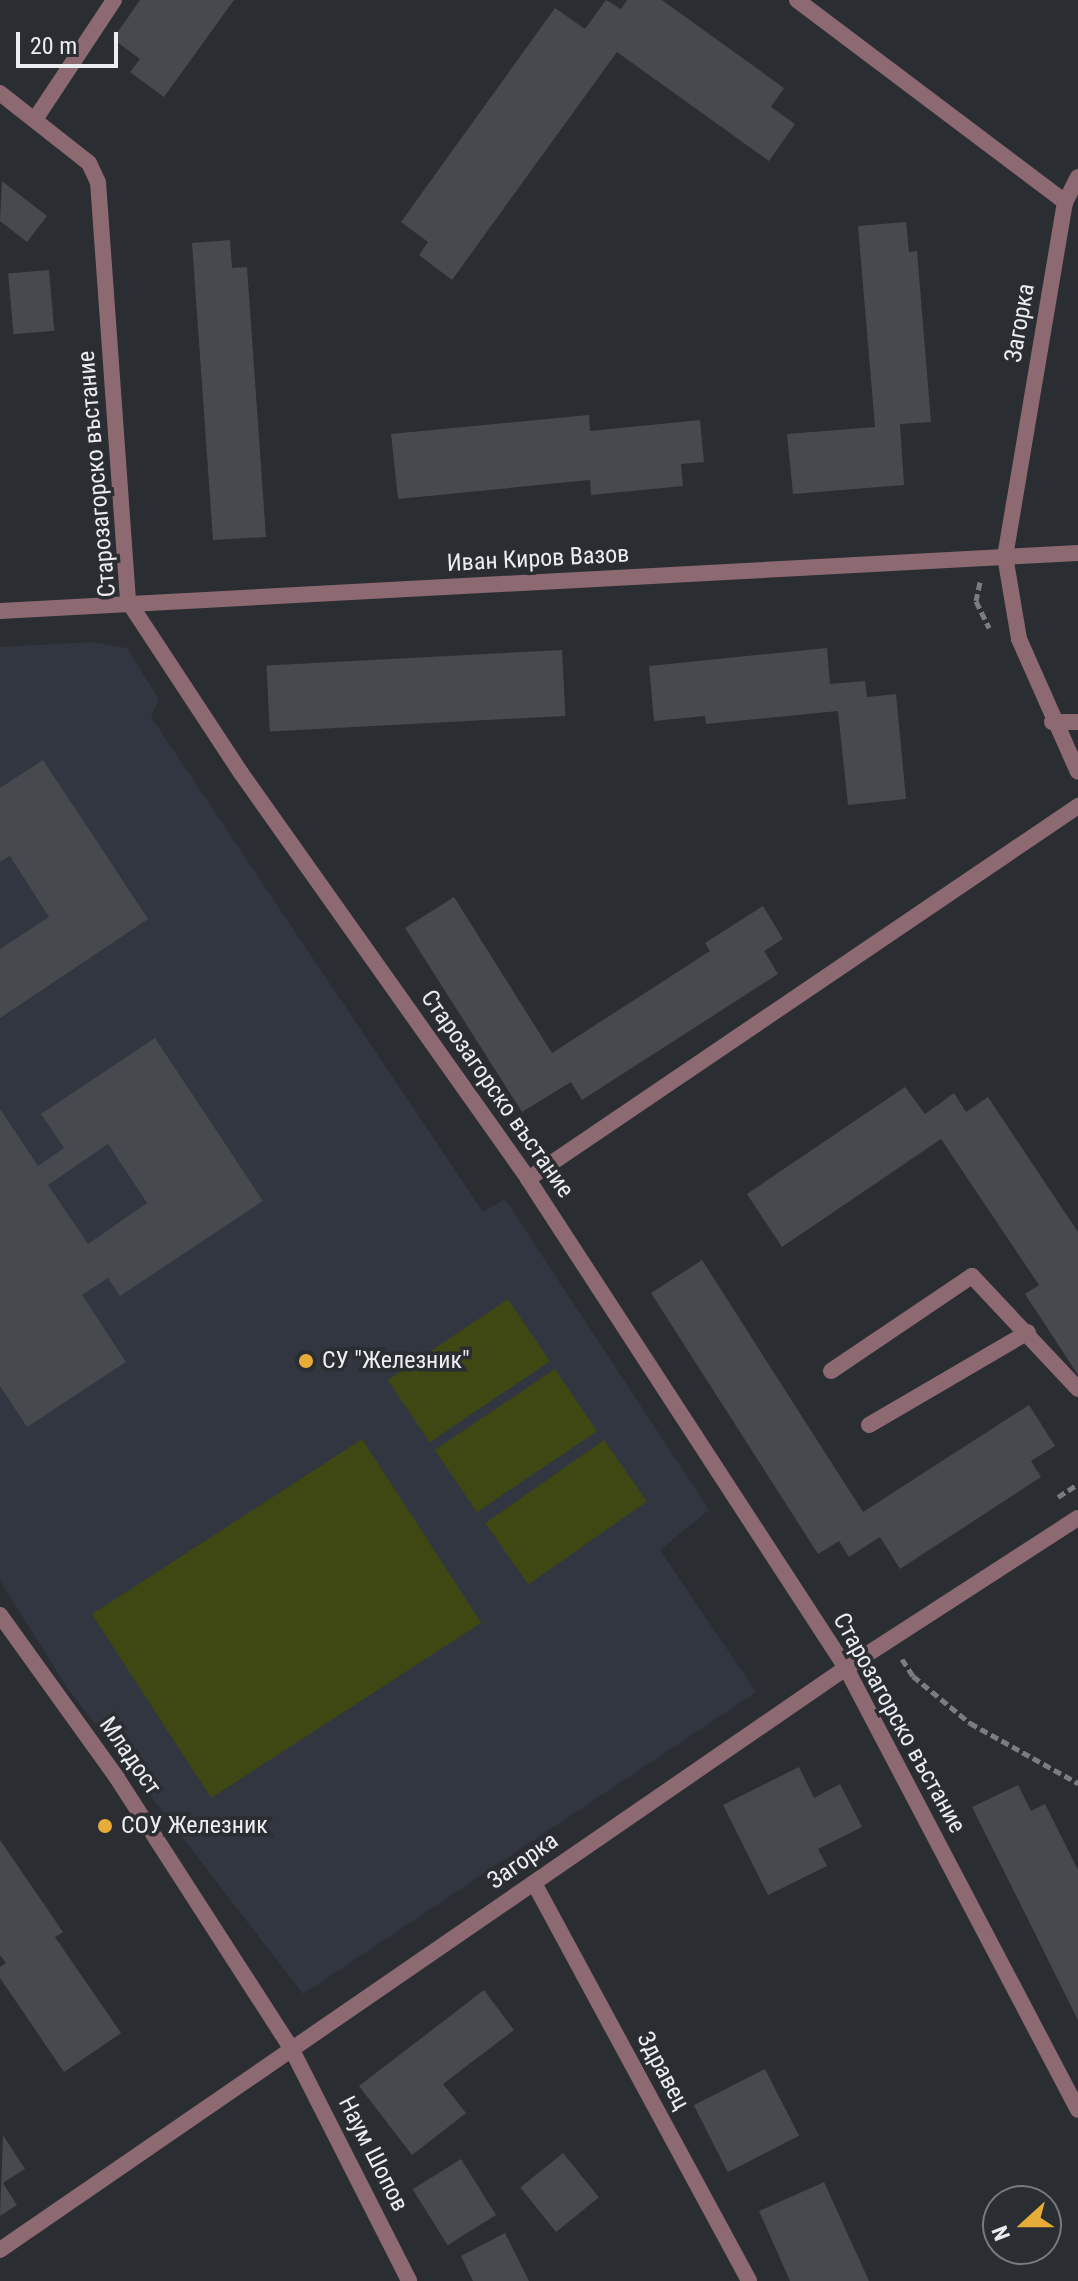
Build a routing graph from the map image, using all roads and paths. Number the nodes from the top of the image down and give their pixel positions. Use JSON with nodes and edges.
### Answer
{"nodes":[{"id":1,"x":114,"y":0,"type":"edge"},
{"id":2,"x":797,"y":0,"type":"edge"},
{"id":3,"x":0,"y":93,"type":"edge"},
{"id":4,"x":36,"y":118,"type":"junction"},
{"id":5,"x":1078,"y":177,"type":"edge"},
{"id":6,"x":1065,"y":202,"type":"junction"},
{"id":7,"x":1078,"y":553,"type":"edge"},
{"id":8,"x":1005,"y":556,"type":"junction"},
{"id":9,"x":984,"y":558,"type":"junction"},
{"id":10,"x":128,"y":601,"type":"junction"},
{"id":11,"x":0,"y":611,"type":"edge"},
{"id":12,"x":996,"y":641,"type":"dead end"},
{"id":13,"x":1052,"y":722,"type":"junction"},
{"id":14,"x":1078,"y":722,"type":"edge"},
{"id":15,"x":1078,"y":772,"type":"edge"},
{"id":16,"x":1078,"y":806,"type":"edge"},
{"id":17,"x":528,"y":1179,"type":"junction"},
{"id":18,"x":1028,"y":1332,"type":"junction"},
{"id":19,"x":831,"y":1371,"type":"dead end"},
{"id":20,"x":1078,"y":1389,"type":"edge"},
{"id":21,"x":869,"y":1425,"type":"dead end"},
{"id":22,"x":1078,"y":1518,"type":"edge"},
{"id":23,"x":0,"y":1615,"type":"edge"},
{"id":24,"x":890,"y":1639,"type":"junction"},
{"id":25,"x":846,"y":1668,"type":"junction"},
{"id":26,"x":1078,"y":1783,"type":"edge"},
{"id":27,"x":534,"y":1883,"type":"junction"},
{"id":28,"x":292,"y":2050,"type":"junction"},
{"id":29,"x":1078,"y":2110,"type":"edge"},
{"id":30,"x":0,"y":2250,"type":"edge"},
{"id":31,"x":409,"y":2281,"type":"edge"},
{"id":32,"x":749,"y":2281,"type":"edge"}],
"edges":[{"from":1,"to":4,"type":"street"},
{"from":2,"to":6,"type":"street"},
{"from":3,"to":4,"type":"street","name":"Старозагорско въстание"},
{"from":4,"to":10,"type":"street","name":"Старозагорско въстание"},
{"from":5,"to":6,"type":"street","name":"Загорка"},
{"from":6,"to":8,"type":"street","name":"Загорка"},
{"from":7,"to":8,"type":"street","name":"Иван Киров Вазов"},
{"from":8,"to":9,"type":"street","name":"Иван Киров Вазов"},
{"from":8,"to":13,"type":"street","name":"Загорка"},
{"from":9,"to":10,"type":"street","name":"Иван Киров Вазов"},
{"from":9,"to":12,"type":"path"},
{"from":10,"to":11,"type":"street","name":"Иван Киров Вазов"},
{"from":10,"to":17,"type":"street","name":"Старозагорско въстание"},
{"from":13,"to":14,"type":"street"},
{"from":13,"to":15,"type":"street","name":"Загорка"},
{"from":16,"to":17,"type":"street"},
{"from":17,"to":25,"type":"street","name":"Старозагорско въстание"},
{"from":18,"to":19,"type":"street"},
{"from":18,"to":20,"type":"street"},
{"from":18,"to":21,"type":"street"},
{"from":22,"to":24,"type":"street","name":"Загорка"},
{"from":23,"to":28,"type":"street","name":"Младост"},
{"from":24,"to":25,"type":"street","name":"Загорка"},
{"from":24,"to":26,"type":"path"},
{"from":25,"to":27,"type":"street","name":"Загорка"},
{"from":25,"to":29,"type":"street","name":"Старозагорско въстание"},
{"from":27,"to":28,"type":"street","name":"Загорка"},
{"from":27,"to":32,"type":"street","name":"Здравец"},
{"from":28,"to":30,"type":"street","name":"Загорка"},
{"from":28,"to":31,"type":"street","name":"Наум Шопов"}]}
